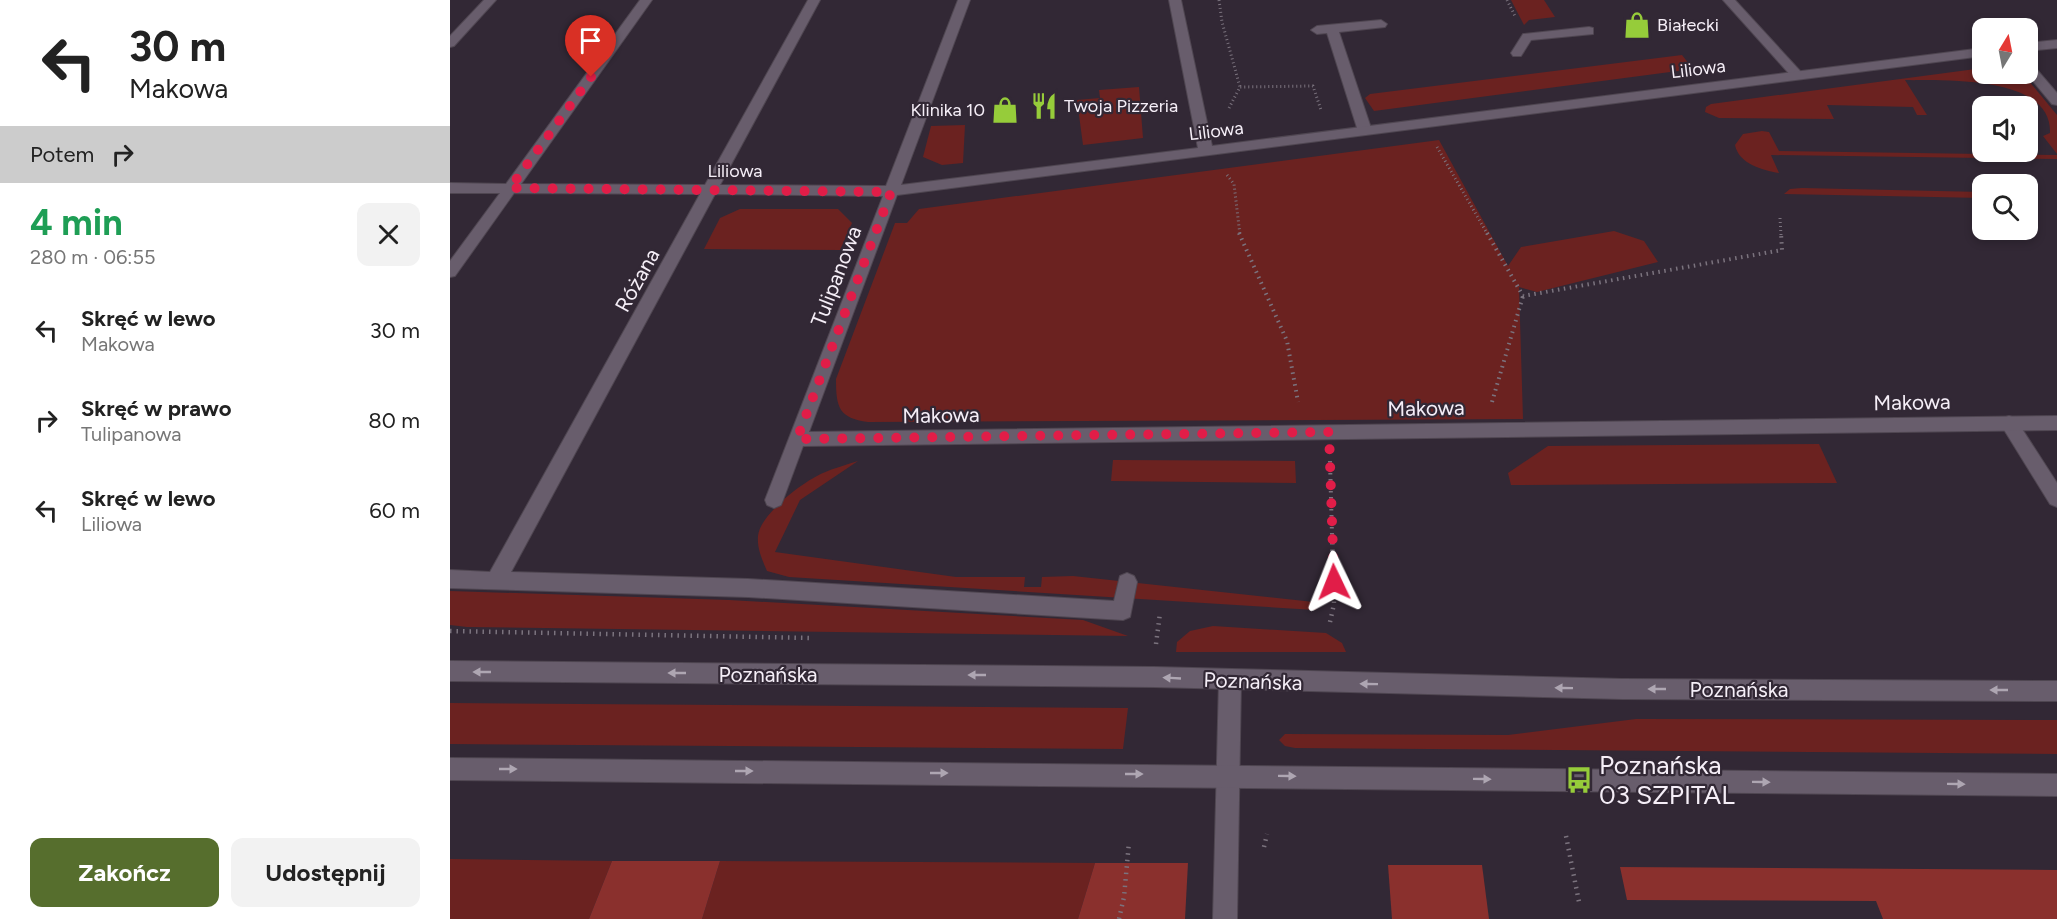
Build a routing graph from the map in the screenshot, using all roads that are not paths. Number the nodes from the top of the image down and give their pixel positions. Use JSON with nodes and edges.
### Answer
{"nodes":[{"id":1,"x":490,"y":0,"type":"edge"},
{"id":2,"x":646,"y":0,"type":"edge"},
{"id":3,"x":814,"y":0,"type":"edge"},
{"id":4,"x":964,"y":0,"type":"edge"},
{"id":5,"x":1175,"y":0,"type":"edge"},
{"id":6,"x":1729,"y":0,"type":"edge"},
{"id":7,"x":1381,"y":24,"type":"dead end"},
{"id":8,"x":1332,"y":29,"type":"junction"},
{"id":9,"x":1317,"y":30,"type":"dead end"},
{"id":10,"x":1589,"y":31,"type":"dead end"},
{"id":11,"x":450,"y":43,"type":"edge"},
{"id":12,"x":2057,"y":44,"type":"edge"},
{"id":13,"x":2038,"y":46,"type":"edge"},
{"id":14,"x":1517,"y":53,"type":"dead end"},
{"id":15,"x":1972,"y":53,"type":"edge"},
{"id":16,"x":1797,"y":75,"type":"junction"},
{"id":17,"x":2038,"y":79,"type":"edge"},
{"id":18,"x":2057,"y":101,"type":"edge"},
{"id":19,"x":1365,"y":131,"type":"junction"},
{"id":20,"x":1206,"y":152,"type":"junction"},
{"id":21,"x":450,"y":188,"type":"edge"},
{"id":22,"x":510,"y":188,"type":"junction"},
{"id":23,"x":710,"y":190,"type":"junction"},
{"id":24,"x":891,"y":192,"type":"junction"},
{"id":25,"x":450,"y":272,"type":"edge"},
{"id":26,"x":2009,"y":423,"type":"junction"},
{"id":27,"x":2057,"y":423,"type":"edge"},
{"id":28,"x":797,"y":439,"type":"junction"},
{"id":29,"x":2057,"y":499,"type":"edge"},
{"id":30,"x":774,"y":500,"type":"dead end"},
{"id":31,"x":450,"y":579,"type":"edge"},
{"id":32,"x":496,"y":580,"type":"junction"},
{"id":33,"x":1126,"y":582,"type":"dead end"},
{"id":34,"x":450,"y":672,"type":"edge"},
{"id":35,"x":1230,"y":681,"type":"junction"},
{"id":36,"x":2057,"y":691,"type":"edge"},
{"id":37,"x":450,"y":769,"type":"edge"},
{"id":38,"x":1228,"y":775,"type":"junction"},
{"id":39,"x":2057,"y":785,"type":"edge"},
{"id":40,"x":1225,"y":919,"type":"edge"}],
"edges":[{"from":1,"to":11,"type":"street"},
{"from":2,"to":22,"type":"street"},
{"from":3,"to":23,"type":"street","name":"Różana"},
{"from":4,"to":24,"type":"street","name":"Tulipanowa"},
{"from":5,"to":20,"type":"street"},
{"from":6,"to":16,"type":"street"},
{"from":7,"to":8,"type":"street"},
{"from":8,"to":9,"type":"street"},
{"from":8,"to":19,"type":"street"},
{"from":10,"to":14,"type":"street"},
{"from":12,"to":13,"type":"street"},
{"from":15,"to":16,"type":"street","name":"Liliowa"},
{"from":16,"to":19,"type":"street","name":"Liliowa"},
{"from":17,"to":18,"type":"street"},
{"from":19,"to":20,"type":"street","name":"Liliowa"},
{"from":20,"to":24,"type":"street","name":"Liliowa"},
{"from":21,"to":22,"type":"street","name":"Liliowa"},
{"from":22,"to":23,"type":"street","name":"Liliowa"},
{"from":22,"to":25,"type":"street"},
{"from":23,"to":24,"type":"street","name":"Liliowa"},
{"from":23,"to":32,"type":"street","name":"Różana"},
{"from":24,"to":28,"type":"street","name":"Tulipanowa"},
{"from":26,"to":27,"type":"street","name":"Makowa"},
{"from":26,"to":28,"type":"street","name":"Makowa"},
{"from":26,"to":29,"type":"street"},
{"from":28,"to":30,"type":"street","name":"Tulipanowa"},
{"from":31,"to":32,"type":"street"},
{"from":32,"to":33,"type":"street"},
{"from":35,"to":34,"type":"street","name":"Poznańska","one_way":true},
{"from":36,"to":35,"type":"street","name":"Poznańska","one_way":true},
{"from":35,"to":38,"type":"street"},
{"from":37,"to":38,"type":"street","one_way":true},
{"from":38,"to":39,"type":"street","one_way":true},
{"from":38,"to":40,"type":"street"}]}
